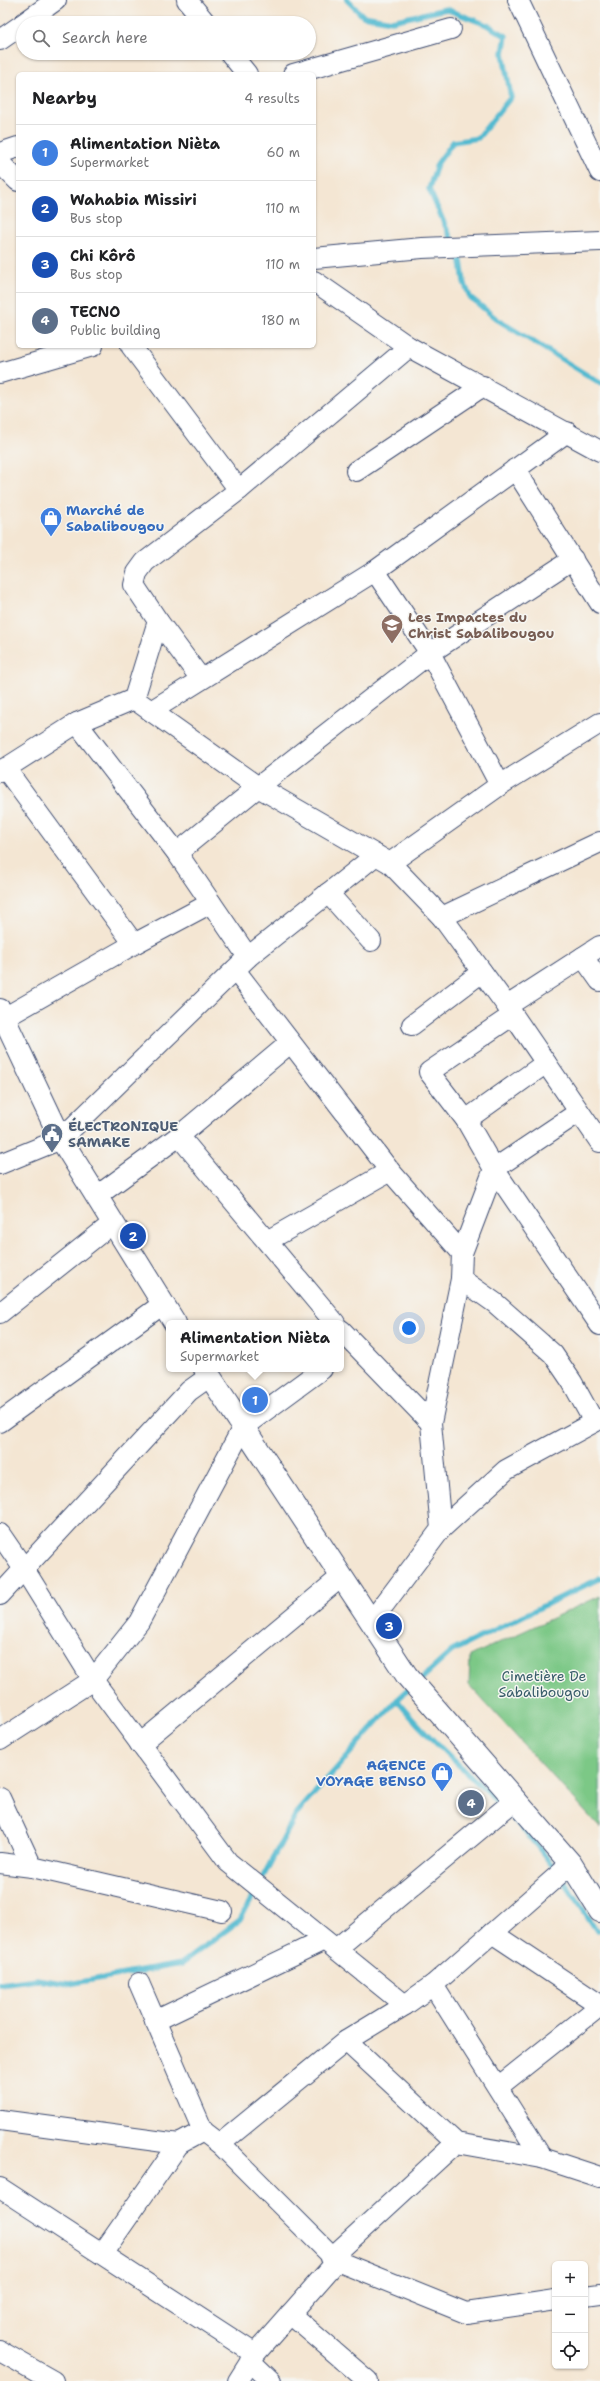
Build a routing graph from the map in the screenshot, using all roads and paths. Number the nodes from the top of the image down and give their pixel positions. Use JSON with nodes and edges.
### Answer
{"nodes":[{"id":1,"x":56,"y":0,"type":"edge"},
{"id":2,"x":187,"y":0,"type":"edge"},
{"id":3,"x":518,"y":0,"type":"edge"},
{"id":4,"x":33,"y":16,"type":"edge"},
{"id":5,"x":200,"y":16,"type":"edge"},
{"id":6,"x":16,"y":28,"type":"edge"},
{"id":7,"x":451,"y":29,"type":"dead end"},
{"id":8,"x":0,"y":40,"type":"edge"},
{"id":9,"x":236,"y":60,"type":"edge"},
{"id":10,"x":245,"y":72,"type":"edge"},
{"id":11,"x":299,"y":72,"type":"edge"},
{"id":12,"x":594,"y":145,"type":"edge"},
{"id":13,"x":16,"y":148,"type":"edge"},
{"id":14,"x":0,"y":153,"type":"edge"},
{"id":15,"x":0,"y":163,"type":"edge"},
{"id":16,"x":600,"y":172,"type":"edge"},
{"id":17,"x":16,"y":179,"type":"edge"},
{"id":18,"x":600,"y":241,"type":"edge"},
{"id":19,"x":316,"y":258,"type":"edge"},
{"id":20,"x":316,"y":283,"type":"edge"},
{"id":21,"x":409,"y":347,"type":"junction"},
{"id":22,"x":86,"y":348,"type":"edge"},
{"id":23,"x":132,"y":348,"type":"edge"},
{"id":24,"x":0,"y":373,"type":"edge"},
{"id":25,"x":483,"y":386,"type":"junction"},
{"id":26,"x":567,"y":432,"type":"junction"},
{"id":27,"x":600,"y":451,"type":"edge"},
{"id":28,"x":515,"y":469,"type":"junction"},
{"id":29,"x":356,"y":471,"type":"dead end"},
{"id":30,"x":239,"y":490,"type":"junction"},
{"id":31,"x":573,"y":559,"type":"junction"},
{"id":32,"x":375,"y":571,"type":"junction"},
{"id":33,"x":600,"y":603,"type":"edge"},
{"id":34,"x":158,"y":621,"type":"junction"},
{"id":35,"x":430,"y":653,"type":"junction"},
{"id":36,"x":201,"y":679,"type":"junction"},
{"id":37,"x":134,"y":699,"type":"junction"},
{"id":38,"x":151,"y":711,"type":"junction"},
{"id":39,"x":77,"y":722,"type":"junction"},
{"id":40,"x":600,"y":723,"type":"edge"},
{"id":41,"x":3,"y":770,"type":"edge"},
{"id":42,"x":500,"y":785,"type":"junction"},
{"id":43,"x":258,"y":787,"type":"junction"},
{"id":44,"x":600,"y":842,"type":"edge"},
{"id":45,"x":177,"y":853,"type":"junction"},
{"id":46,"x":383,"y":859,"type":"junction"},
{"id":47,"x":328,"y":893,"type":"junction"},
{"id":48,"x":211,"y":903,"type":"junction"},
{"id":49,"x":442,"y":917,"type":"junction"},
{"id":50,"x":371,"y":941,"type":"dead end"},
{"id":51,"x":134,"y":944,"type":"junction"},
{"id":52,"x":600,"y":946,"type":"edge"},
{"id":53,"x":582,"y":957,"type":"junction"},
{"id":54,"x":242,"y":963,"type":"junction"},
{"id":55,"x":482,"y":972,"type":"junction"},
{"id":56,"x":600,"y":981,"type":"edge"},
{"id":57,"x":510,"y":1010,"type":"junction"},
{"id":58,"x":2,"y":1014,"type":"edge"},
{"id":59,"x":412,"y":1025,"type":"dead end"},
{"id":60,"x":290,"y":1043,"type":"junction"},
{"id":61,"x":546,"y":1063,"type":"junction"},
{"id":62,"x":579,"y":1112,"type":"junction"},
{"id":63,"x":466,"y":1120,"type":"junction"},
{"id":64,"x":179,"y":1136,"type":"junction"},
{"id":65,"x":61,"y":1139,"type":"junction"},
{"id":66,"x":600,"y":1142,"type":"edge"},
{"id":67,"x":0,"y":1164,"type":"edge"},
{"id":68,"x":494,"y":1169,"type":"junction"},
{"id":69,"x":390,"y":1171,"type":"junction"},
{"id":70,"x":96,"y":1196,"type":"junction"},
{"id":71,"x":113,"y":1223,"type":"junction"},
{"id":72,"x":267,"y":1241,"type":"junction"},
{"id":73,"x":462,"y":1253,"type":"junction"},
{"id":74,"x":461,"y":1279,"type":"junction"},
{"id":75,"x":163,"y":1304,"type":"junction"},
{"id":76,"x":0,"y":1313,"type":"edge"},
{"id":77,"x":173,"y":1320,"type":"edge"},
{"id":78,"x":333,"y":1320,"type":"edge"},
{"id":79,"x":600,"y":1325,"type":"edge"},
{"id":80,"x":344,"y":1339,"type":"edge"},
{"id":81,"x":348,"y":1350,"type":"edge"},
{"id":82,"x":318,"y":1372,"type":"edge"},
{"id":83,"x":207,"y":1373,"type":"edge"},
{"id":84,"x":597,"y":1421,"type":"edge"},
{"id":85,"x":0,"y":1422,"type":"edge"},
{"id":86,"x":432,"y":1423,"type":"junction"},
{"id":87,"x":243,"y":1427,"type":"junction"},
{"id":88,"x":441,"y":1529,"type":"junction"},
{"id":89,"x":0,"y":1534,"type":"edge"},
{"id":90,"x":24,"y":1569,"type":"junction"},
{"id":91,"x":341,"y":1577,"type":"junction"},
{"id":92,"x":0,"y":1595,"type":"edge"},
{"id":93,"x":371,"y":1622,"type":"junction"},
{"id":94,"x":93,"y":1680,"type":"junction"},
{"id":95,"x":0,"y":1740,"type":"edge"},
{"id":96,"x":140,"y":1744,"type":"junction"},
{"id":97,"x":0,"y":1798,"type":"edge"},
{"id":98,"x":515,"y":1800,"type":"junction"},
{"id":99,"x":0,"y":1863,"type":"edge"},
{"id":100,"x":571,"y":1864,"type":"junction"},
{"id":101,"x":32,"y":1867,"type":"junction"},
{"id":102,"x":222,"y":1911,"type":"dead end"},
{"id":103,"x":600,"y":1911,"type":"edge"},
{"id":104,"x":492,"y":1934,"type":"junction"},
{"id":105,"x":330,"y":1944,"type":"junction"},
{"id":106,"x":139,"y":1984,"type":"dead end"},
{"id":107,"x":432,"y":1985,"type":"junction"},
{"id":108,"x":405,"y":2005,"type":"junction"},
{"id":109,"x":600,"y":2006,"type":"edge"},
{"id":110,"x":155,"y":2021,"type":"junction"},
{"id":111,"x":346,"y":2041,"type":"junction"},
{"id":112,"x":498,"y":2087,"type":"junction"},
{"id":113,"x":0,"y":2120,"type":"edge"},
{"id":114,"x":203,"y":2131,"type":"junction"},
{"id":115,"x":456,"y":2143,"type":"junction"},
{"id":116,"x":178,"y":2144,"type":"junction"},
{"id":117,"x":220,"y":2144,"type":"junction"},
{"id":118,"x":542,"y":2158,"type":"junction"},
{"id":119,"x":600,"y":2177,"type":"edge"},
{"id":120,"x":0,"y":2188,"type":"edge"},
{"id":121,"x":102,"y":2254,"type":"junction"},
{"id":122,"x":334,"y":2260,"type":"junction"},
{"id":123,"x":600,"y":2294,"type":"edge"},
{"id":124,"x":588,"y":2296,"type":"edge"},
{"id":125,"x":552,"y":2300,"type":"edge"},
{"id":126,"x":290,"y":2314,"type":"junction"},
{"id":127,"x":0,"y":2351,"type":"edge"},
{"id":128,"x":252,"y":2358,"type":"junction"},
{"id":129,"x":53,"y":2381,"type":"edge"},
{"id":130,"x":238,"y":2381,"type":"edge"},
{"id":131,"x":271,"y":2381,"type":"edge"},
{"id":132,"x":368,"y":2381,"type":"edge"}],
"edges":[{"from":1,"to":4,"type":"street"},
{"from":2,"to":5,"type":"street"},
{"from":3,"to":12,"type":"street"},
{"from":6,"to":8,"type":"street"},
{"from":7,"to":11,"type":"street"},
{"from":9,"to":10,"type":"street"},
{"from":12,"to":16,"type":"street"},
{"from":13,"to":14,"type":"street"},
{"from":15,"to":17,"type":"street"},
{"from":18,"to":19,"type":"street"},
{"from":20,"to":21,"type":"street"},
{"from":21,"to":25,"type":"street"},
{"from":21,"to":30,"type":"street"},
{"from":22,"to":24,"type":"street"},
{"from":23,"to":30,"type":"street"},
{"from":25,"to":26,"type":"street"},
{"from":25,"to":29,"type":"street"},
{"from":26,"to":27,"type":"street"},
{"from":26,"to":28,"type":"street"},
{"from":28,"to":31,"type":"street"},
{"from":28,"to":32,"type":"street"},
{"from":30,"to":34,"type":"street"},
{"from":31,"to":33,"type":"street"},
{"from":31,"to":35,"type":"street"},
{"from":32,"to":35,"type":"street"},
{"from":32,"to":36,"type":"street"},
{"from":34,"to":36,"type":"street"},
{"from":34,"to":37,"type":"street"},
{"from":35,"to":42,"type":"street"},
{"from":35,"to":43,"type":"street"},
{"from":36,"to":38,"type":"street"},
{"from":37,"to":38,"type":"street"},
{"from":37,"to":39,"type":"street"},
{"from":38,"to":43,"type":"street"},
{"from":39,"to":41,"type":"street"},
{"from":39,"to":45,"type":"street"},
{"from":40,"to":42,"type":"street"},
{"from":41,"to":51,"type":"street"},
{"from":42,"to":46,"type":"street"},
{"from":43,"to":45,"type":"street"},
{"from":43,"to":46,"type":"street"},
{"from":44,"to":49,"type":"street"},
{"from":45,"to":48,"type":"street"},
{"from":46,"to":47,"type":"street"},
{"from":46,"to":49,"type":"street"},
{"from":47,"to":50,"type":"street"},
{"from":47,"to":54,"type":"street"},
{"from":48,"to":51,"type":"street"},
{"from":48,"to":54,"type":"street"},
{"from":49,"to":55,"type":"street"},
{"from":51,"to":58,"type":"street"},
{"from":52,"to":53,"type":"street"},
{"from":53,"to":56,"type":"street"},
{"from":53,"to":57,"type":"street"},
{"from":54,"to":60,"type":"street"},
{"from":54,"to":65,"type":"street"},
{"from":55,"to":57,"type":"street"},
{"from":55,"to":59,"type":"street"},
{"from":57,"to":61,"type":"street"},
{"from":57,"to":63,"type":"street"},
{"from":58,"to":65,"type":"main road"},
{"from":60,"to":64,"type":"street"},
{"from":60,"to":69,"type":"street"},
{"from":61,"to":62,"type":"street"},
{"from":61,"to":63,"type":"street"},
{"from":62,"to":66,"type":"street"},
{"from":62,"to":68,"type":"street"},
{"from":63,"to":68,"type":"street"},
{"from":64,"to":70,"type":"street"},
{"from":64,"to":72,"type":"street"},
{"from":65,"to":67,"type":"street"},
{"from":65,"to":70,"type":"main road"},
{"from":68,"to":73,"type":"street"},
{"from":68,"to":79,"type":"street"},
{"from":69,"to":72,"type":"street"},
{"from":69,"to":73,"type":"street"},
{"from":70,"to":71,"type":"main road"},
{"from":71,"to":75,"type":"main road"},
{"from":71,"to":76,"type":"street"},
{"from":72,"to":78,"type":"street"},
{"from":73,"to":74,"type":"street"},
{"from":74,"to":84,"type":"street"},
{"from":74,"to":86,"type":"street"},
{"from":75,"to":77,"type":"main road"},
{"from":75,"to":85,"type":"street"},
{"from":80,"to":81,"type":"street"},
{"from":81,"to":86,"type":"street"},
{"from":82,"to":87,"type":"street"},
{"from":83,"to":87,"type":"main road"},
{"from":83,"to":90,"type":"street"},
{"from":84,"to":88,"type":"street"},
{"from":86,"to":88,"type":"street"},
{"from":87,"to":91,"type":"main road"},
{"from":87,"to":94,"type":"street"},
{"from":88,"to":93,"type":"street"},
{"from":89,"to":90,"type":"street"},
{"from":90,"to":92,"type":"street"},
{"from":90,"to":94,"type":"street"},
{"from":91,"to":93,"type":"main road"},
{"from":91,"to":96,"type":"street"},
{"from":93,"to":98,"type":"main road"},
{"from":94,"to":95,"type":"street"},
{"from":94,"to":96,"type":"street"},
{"from":96,"to":105,"type":"street"},
{"from":97,"to":101,"type":"street"},
{"from":98,"to":100,"type":"main road"},
{"from":98,"to":105,"type":"street"},
{"from":99,"to":101,"type":"street"},
{"from":100,"to":103,"type":"main road"},
{"from":100,"to":104,"type":"street"},
{"from":101,"to":102,"type":"street"},
{"from":104,"to":107,"type":"street"},
{"from":104,"to":109,"type":"street"},
{"from":105,"to":108,"type":"street"},
{"from":105,"to":110,"type":"street"},
{"from":106,"to":110,"type":"street"},
{"from":107,"to":108,"type":"street"},
{"from":107,"to":112,"type":"street"},
{"from":108,"to":111,"type":"street"},
{"from":109,"to":112,"type":"street"},
{"from":110,"to":114,"type":"street"},
{"from":111,"to":115,"type":"street"},
{"from":111,"to":117,"type":"street"},
{"from":112,"to":118,"type":"street"},
{"from":113,"to":116,"type":"street"},
{"from":114,"to":116,"type":"street"},
{"from":114,"to":117,"type":"street"},
{"from":115,"to":118,"type":"street"},
{"from":115,"to":122,"type":"street"},
{"from":116,"to":121,"type":"street"},
{"from":117,"to":122,"type":"street"},
{"from":118,"to":119,"type":"street"},
{"from":120,"to":121,"type":"street"},
{"from":121,"to":128,"type":"street"},
{"from":122,"to":125,"type":"street"},
{"from":122,"to":126,"type":"street"},
{"from":123,"to":124,"type":"street"},
{"from":126,"to":128,"type":"street"},
{"from":126,"to":132,"type":"street"},
{"from":127,"to":129,"type":"street"},
{"from":128,"to":130,"type":"street"},
{"from":128,"to":131,"type":"street"}]}
